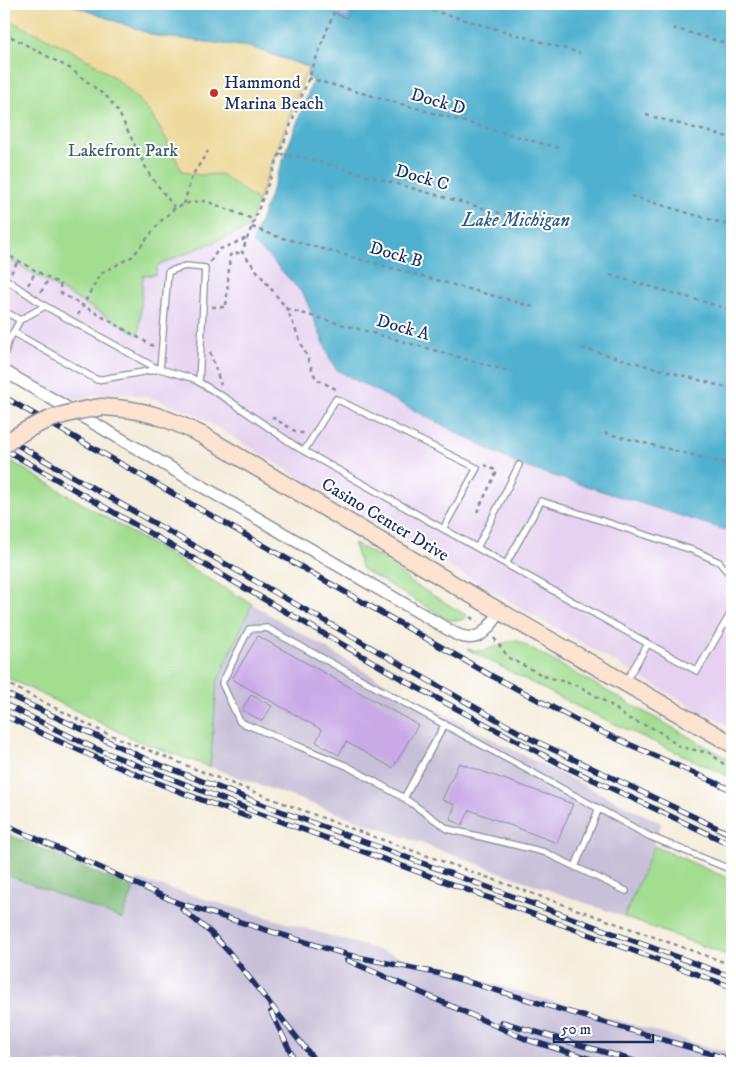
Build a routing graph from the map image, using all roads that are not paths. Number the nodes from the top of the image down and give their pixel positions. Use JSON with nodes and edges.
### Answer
{"nodes":[{"id":1,"x":5,"y":279,"type":"edge"},
{"id":2,"x":45,"y":306,"type":"junction"},
{"id":3,"x":4,"y":311,"type":"edge"},
{"id":4,"x":20,"y":320,"type":"junction"},
{"id":5,"x":13,"y":332,"type":"junction"},
{"id":6,"x":4,"y":356,"type":"edge"},
{"id":7,"x":160,"y":369,"type":"junction"},
{"id":8,"x":4,"y":371,"type":"edge"},
{"id":9,"x":199,"y":382,"type":"junction"},
{"id":10,"x":4,"y":445,"type":"edge"},
{"id":11,"x":304,"y":451,"type":"junction"},
{"id":12,"x":519,"y":465,"type":"dead end"},
{"id":13,"x":443,"y":529,"type":"junction"},
{"id":14,"x":477,"y":548,"type":"junction"},
{"id":15,"x":506,"y":564,"type":"junction"},
{"id":16,"x":732,"y":576,"type":"edge"},
{"id":17,"x":732,"y":611,"type":"edge"},
{"id":18,"x":500,"y":612,"type":"junction"},
{"id":19,"x":648,"y":644,"type":"junction"},
{"id":20,"x":624,"y":683,"type":"junction"},
{"id":21,"x":445,"y":724,"type":"junction"},
{"id":22,"x":732,"y":744,"type":"edge"},
{"id":23,"x":404,"y":798,"type":"junction"},
{"id":24,"x":599,"y":808,"type":"junction"},
{"id":25,"x":575,"y":867,"type":"junction"},
{"id":26,"x":732,"y":870,"type":"edge"},
{"id":27,"x":626,"y":891,"type":"dead end"}],
"edges":[{"from":1,"to":2,"type":"lane"},
{"from":2,"to":4,"type":"lane"},
{"from":2,"to":7,"type":"lane"},
{"from":3,"to":4,"type":"lane"},
{"from":4,"to":5,"type":"lane"},
{"from":5,"to":6,"type":"lane"},
{"from":5,"to":7,"type":"lane"},
{"from":7,"to":9,"type":"lane"},
{"from":7,"to":9,"type":"lane"},
{"from":8,"to":18,"type":"street"},
{"from":9,"to":11,"type":"lane"},
{"from":10,"to":18,"type":"street","name":"Casino Center Drive","bridge":true},
{"from":11,"to":13,"type":"lane"},
{"from":11,"to":13,"type":"lane"},
{"from":12,"to":14,"type":"lane"},
{"from":13,"to":14,"type":"lane"},
{"from":14,"to":15,"type":"lane"},
{"from":15,"to":16,"type":"lane"},
{"from":15,"to":19,"type":"lane"},
{"from":17,"to":19,"type":"lane"},
{"from":18,"to":20,"type":"street","name":"Casino Center Drive"},
{"from":19,"to":20,"type":"lane"},
{"from":20,"to":22,"type":"street","name":"Casino Center Drive"},
{"from":21,"to":23,"type":"lane"},
{"from":21,"to":23,"type":"lane"},
{"from":21,"to":24,"type":"lane"},
{"from":23,"to":25,"type":"lane"},
{"from":24,"to":25,"type":"lane"},
{"from":24,"to":26,"type":"lane"},
{"from":25,"to":27,"type":"lane"}]}
